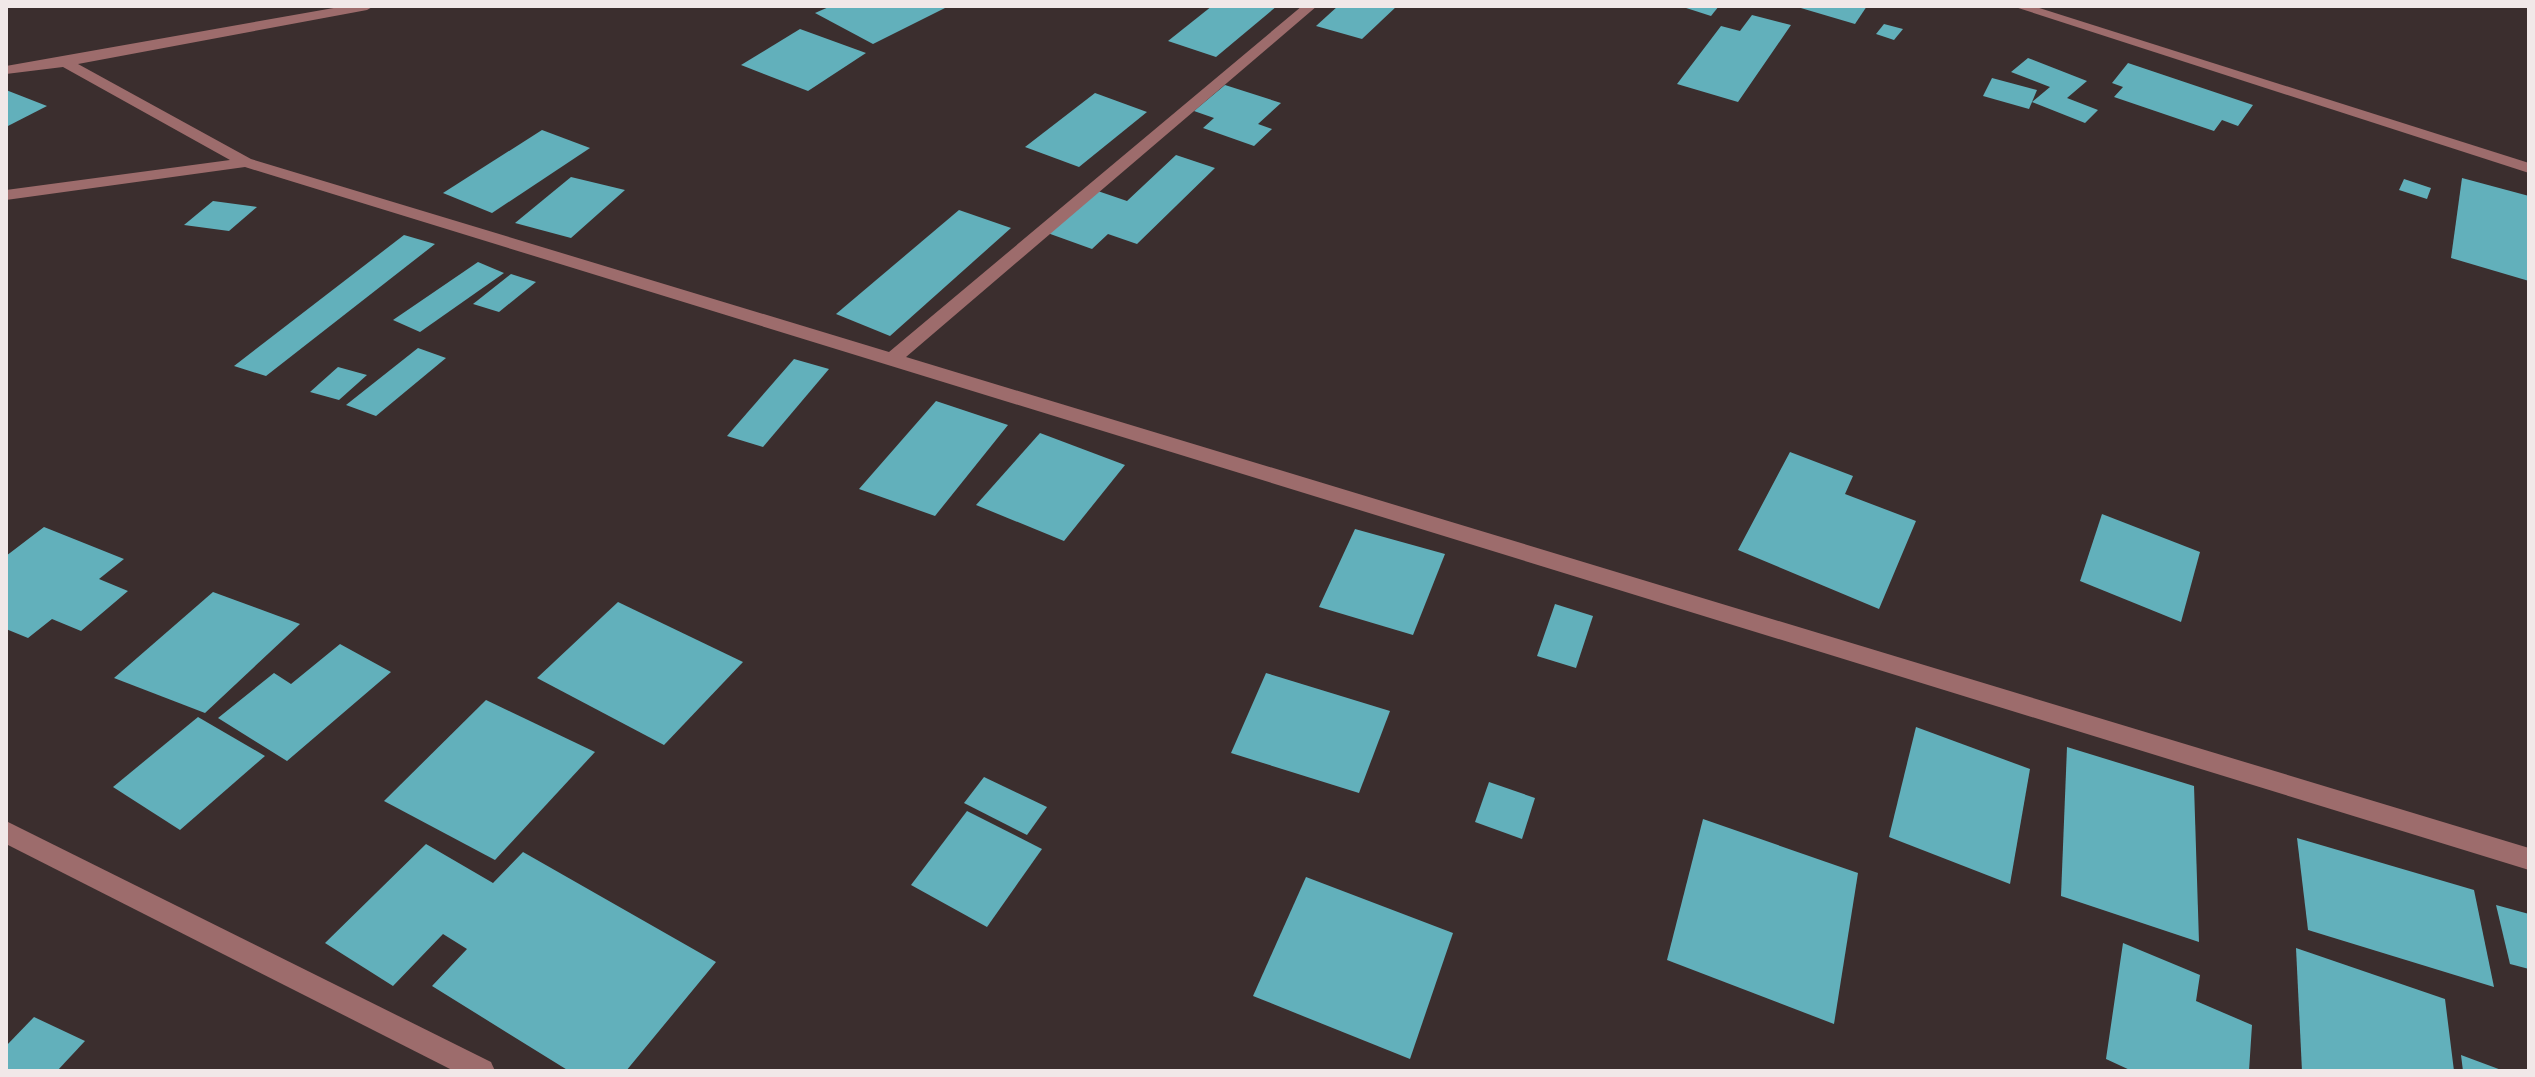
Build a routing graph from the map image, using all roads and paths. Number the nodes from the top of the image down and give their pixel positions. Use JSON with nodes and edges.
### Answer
{"nodes":[{"id":1,"x":367,"y":6,"type":"edge"},
{"id":2,"x":1310,"y":6,"type":"edge"},
{"id":3,"x":2019,"y":6,"type":"edge"},
{"id":4,"x":65,"y":62,"type":"junction"},
{"id":5,"x":6,"y":70,"type":"edge"},
{"id":6,"x":246,"y":162,"type":"junction"},
{"id":7,"x":2529,"y":168,"type":"edge"},
{"id":8,"x":6,"y":195,"type":"edge"},
{"id":9,"x":892,"y":359,"type":"junction"},
{"id":10,"x":6,"y":832,"type":"edge"},
{"id":11,"x":2529,"y":859,"type":"edge"},
{"id":12,"x":482,"y":1071,"type":"edge"}],
"edges":[{"from":1,"to":4,"type":"street"},
{"from":2,"to":9,"type":"street"},
{"from":3,"to":7,"type":"street"},
{"from":4,"to":5,"type":"street"},
{"from":4,"to":6,"type":"street"},
{"from":6,"to":8,"type":"street"},
{"from":6,"to":9,"type":"street"},
{"from":9,"to":11,"type":"street"},
{"from":10,"to":12,"type":"street"}]}
